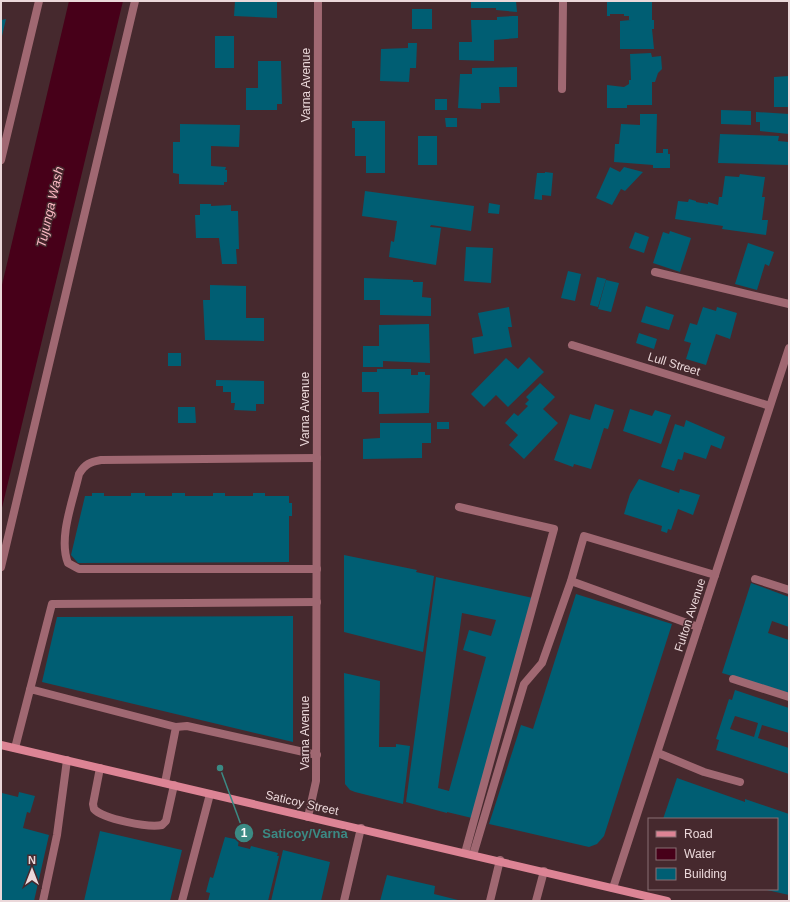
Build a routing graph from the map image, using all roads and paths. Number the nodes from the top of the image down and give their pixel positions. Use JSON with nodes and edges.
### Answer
{"nodes":[{"id":1,"x":39,"y":1,"type":"edge"},
{"id":2,"x":135,"y":1,"type":"edge"},
{"id":3,"x":318,"y":1,"type":"edge"},
{"id":4,"x":563,"y":1,"type":"edge"},
{"id":5,"x":562,"y":89,"type":"dead end"},
{"id":6,"x":1,"y":160,"type":"edge"},
{"id":7,"x":655,"y":272,"type":"dead end"},
{"id":8,"x":789,"y":304,"type":"edge"},
{"id":9,"x":572,"y":345,"type":"dead end"},
{"id":10,"x":789,"y":348,"type":"edge"},
{"id":11,"x":770,"y":406,"type":"junction"},
{"id":12,"x":317,"y":458,"type":"junction"},
{"id":13,"x":459,"y":507,"type":"dead end"},
{"id":14,"x":1,"y":566,"type":"edge"},
{"id":15,"x":317,"y":570,"type":"junction"},
{"id":16,"x":715,"y":575,"type":"junction"},
{"id":17,"x":755,"y":579,"type":"dead end"},
{"id":18,"x":571,"y":581,"type":"junction"},
{"id":19,"x":789,"y":590,"type":"edge"},
{"id":20,"x":317,"y":602,"type":"junction"},
{"id":21,"x":698,"y":628,"type":"junction"},
{"id":22,"x":733,"y":679,"type":"dead end"},
{"id":23,"x":30,"y":689,"type":"junction"},
{"id":24,"x":789,"y":697,"type":"edge"},
{"id":25,"x":176,"y":727,"type":"junction"},
{"id":26,"x":1,"y":745,"type":"edge"},
{"id":27,"x":15,"y":748,"type":"junction"},
{"id":28,"x":658,"y":753,"type":"junction"},
{"id":29,"x":317,"y":755,"type":"junction"},
{"id":30,"x":67,"y":760,"type":"junction"},
{"id":31,"x":100,"y":768,"type":"junction"},
{"id":32,"x":740,"y":782,"type":"dead end"},
{"id":33,"x":165,"y":783,"type":"junction"},
{"id":34,"x":174,"y":785,"type":"junction"},
{"id":35,"x":210,"y":794,"type":"junction"},
{"id":36,"x":308,"y":816,"type":"junction"},
{"id":37,"x":361,"y":828,"type":"junction"},
{"id":38,"x":469,"y":854,"type":"junction"},
{"id":39,"x":500,"y":860,"type":"junction"},
{"id":40,"x":544,"y":872,"type":"junction"},
{"id":41,"x":613,"y":888,"type":"junction"},
{"id":42,"x":43,"y":901,"type":"edge"},
{"id":43,"x":182,"y":901,"type":"edge"},
{"id":44,"x":344,"y":901,"type":"edge"},
{"id":45,"x":490,"y":901,"type":"edge"},
{"id":46,"x":536,"y":901,"type":"edge"},
{"id":47,"x":667,"y":901,"type":"edge"}],
"edges":[{"from":1,"to":6,"type":"street"},
{"from":2,"to":14,"type":"street"},
{"from":3,"to":12,"type":"street","name":"Varna Avenue"},
{"from":4,"to":5,"type":"street"},
{"from":7,"to":8,"type":"street"},
{"from":9,"to":11,"type":"street","name":"Lull Street"},
{"from":10,"to":11,"type":"street","name":"Fulton Avenue"},
{"from":11,"to":16,"type":"street","name":"Fulton Avenue"},
{"from":12,"to":15,"type":"street","name":"Varna Avenue"},
{"from":12,"to":15,"type":"street"},
{"from":13,"to":38,"type":"street"},
{"from":15,"to":20,"type":"street","name":"Varna Avenue"},
{"from":16,"to":18,"type":"street"},
{"from":16,"to":21,"type":"street","name":"Fulton Avenue"},
{"from":17,"to":19,"type":"street"},
{"from":18,"to":21,"type":"street"},
{"from":18,"to":38,"type":"street"},
{"from":20,"to":23,"type":"street"},
{"from":20,"to":29,"type":"street","name":"Varna Avenue"},
{"from":21,"to":28,"type":"street","name":"Fulton Avenue"},
{"from":22,"to":24,"type":"street"},
{"from":23,"to":25,"type":"street"},
{"from":23,"to":27,"type":"street"},
{"from":25,"to":29,"type":"street"},
{"from":25,"to":33,"type":"street"},
{"from":26,"to":27,"type":"street","name":"Saticoy Street"},
{"from":27,"to":30,"type":"street","name":"Saticoy Street"},
{"from":28,"to":32,"type":"street"},
{"from":28,"to":41,"type":"street","name":"Fulton Avenue"},
{"from":29,"to":36,"type":"street","name":"Varna Avenue"},
{"from":30,"to":31,"type":"street","name":"Saticoy Street"},
{"from":30,"to":42,"type":"street"},
{"from":31,"to":33,"type":"street","name":"Saticoy Street"},
{"from":31,"to":34,"type":"street"},
{"from":33,"to":34,"type":"street","name":"Saticoy Street"},
{"from":34,"to":35,"type":"street","name":"Saticoy Street"},
{"from":35,"to":36,"type":"street","name":"Saticoy Street"},
{"from":35,"to":43,"type":"street"},
{"from":36,"to":37,"type":"street","name":"Saticoy Street"},
{"from":37,"to":38,"type":"street","name":"Saticoy Street"},
{"from":37,"to":44,"type":"street"},
{"from":38,"to":39,"type":"street","name":"Saticoy Street"},
{"from":39,"to":40,"type":"street","name":"Saticoy Street"},
{"from":39,"to":45,"type":"street"},
{"from":40,"to":41,"type":"street","name":"Saticoy Street"},
{"from":40,"to":46,"type":"street"},
{"from":41,"to":47,"type":"street","name":"Saticoy Street"}]}
